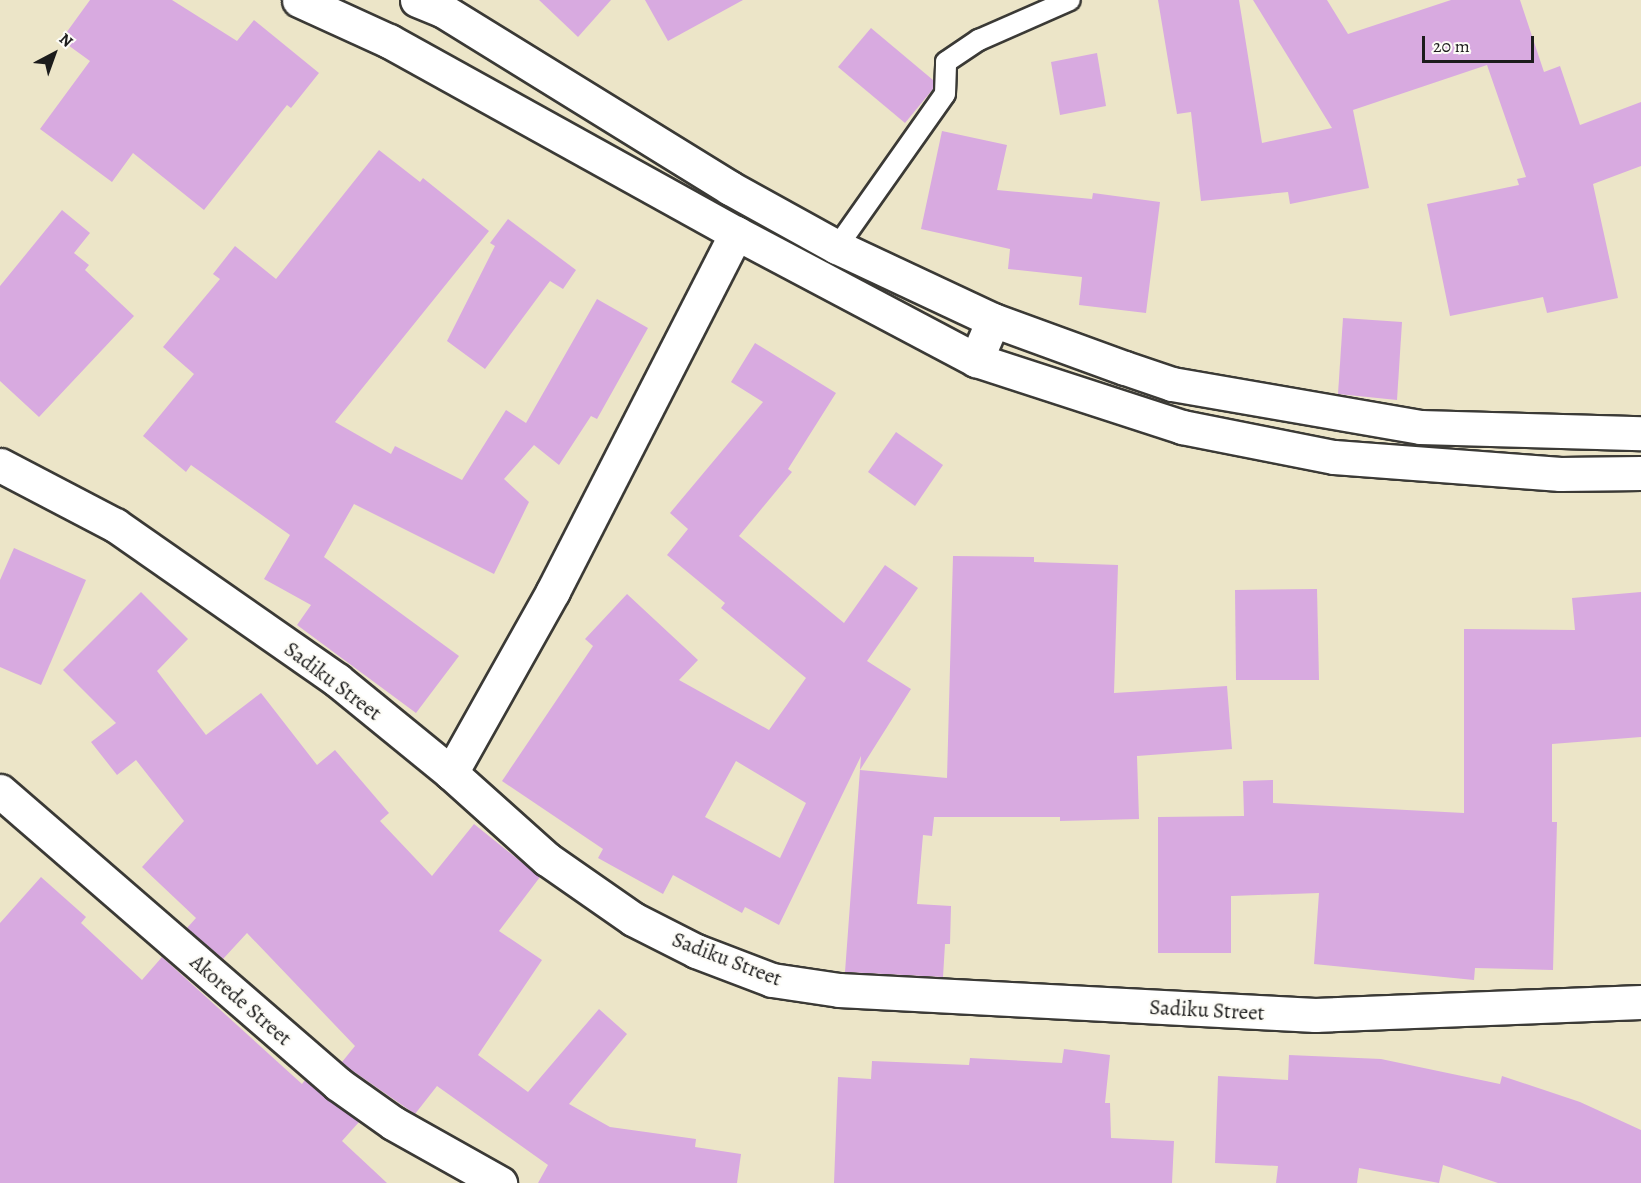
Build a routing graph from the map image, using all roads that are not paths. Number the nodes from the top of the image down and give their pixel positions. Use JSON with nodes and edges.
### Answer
{"nodes":[{"id":1,"x":299,"y":0,"type":"edge"},
{"id":2,"x":1070,"y":0,"type":"edge"},
{"id":3,"x":437,"y":3,"type":"edge"},
{"id":4,"x":736,"y":233,"type":"junction"},
{"id":5,"x":837,"y":247,"type":"junction"},
{"id":6,"x":993,"y":320,"type":"junction"},
{"id":7,"x":976,"y":360,"type":"junction"},
{"id":8,"x":1641,"y":433,"type":"edge"},
{"id":9,"x":0,"y":465,"type":"edge"},
{"id":10,"x":1641,"y":473,"type":"edge"},
{"id":11,"x":451,"y":773,"type":"junction"},
{"id":12,"x":0,"y":791,"type":"edge"},
{"id":13,"x":1641,"y":1002,"type":"edge"},
{"id":14,"x":500,"y":1183,"type":"edge"}],
"edges":[{"from":1,"to":4,"type":"street"},
{"from":2,"to":5,"type":"lane"},
{"from":3,"to":5,"type":"street"},
{"from":4,"to":7,"type":"street"},
{"from":4,"to":11,"type":"street"},
{"from":5,"to":6,"type":"street"},
{"from":6,"to":7,"type":"street"},
{"from":6,"to":8,"type":"street"},
{"from":7,"to":10,"type":"street"},
{"from":9,"to":11,"type":"street","name":"Sadiku Street"},
{"from":11,"to":13,"type":"street","name":"Sadiku Street"},
{"from":12,"to":14,"type":"street","name":"Akorede Street"}]}
